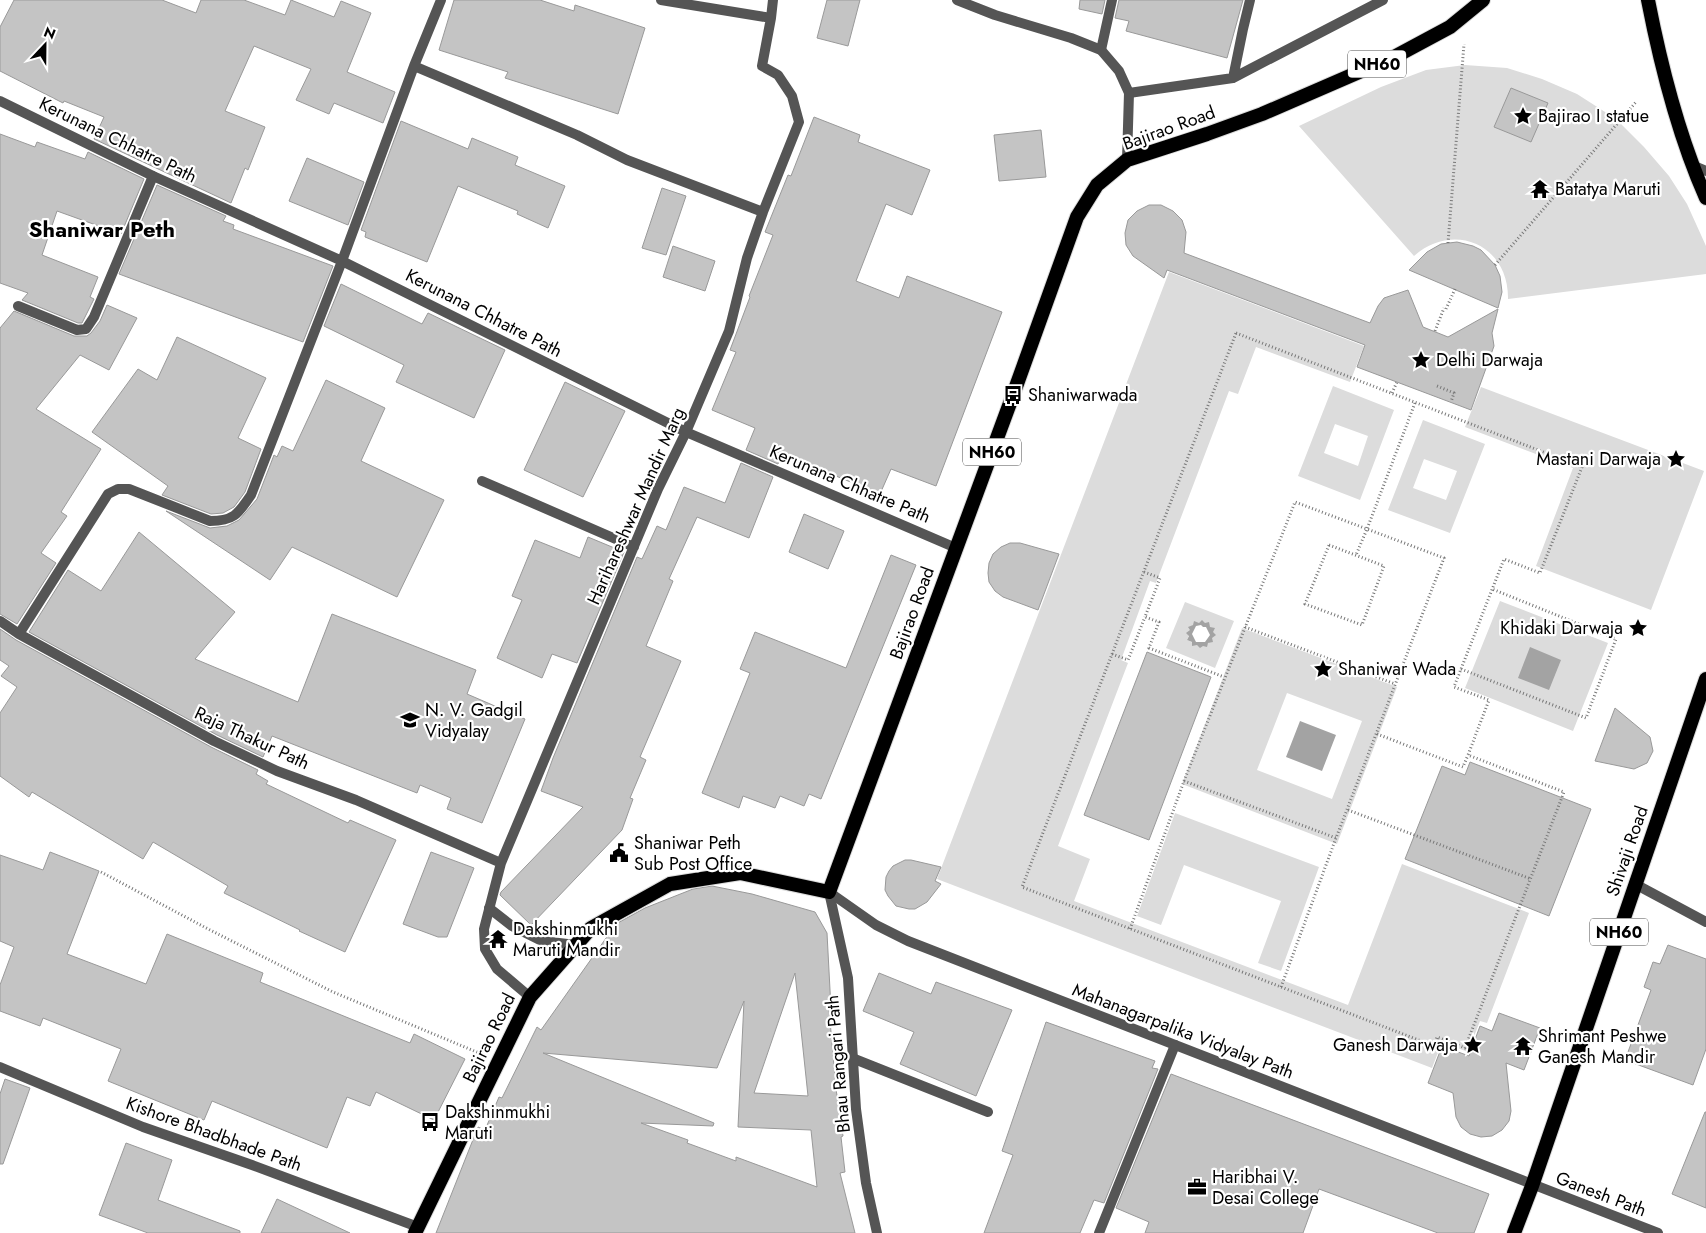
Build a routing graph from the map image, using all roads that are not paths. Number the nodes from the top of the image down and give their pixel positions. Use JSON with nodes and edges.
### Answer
{"nodes":[{"id":1,"x":441,"y":0,"type":"edge"},
{"id":2,"x":661,"y":0,"type":"edge"},
{"id":3,"x":774,"y":0,"type":"edge"},
{"id":4,"x":1112,"y":0,"type":"edge"},
{"id":5,"x":1250,"y":0,"type":"edge"},
{"id":6,"x":1383,"y":0,"type":"edge"},
{"id":7,"x":1483,"y":0,"type":"edge"},
{"id":8,"x":1648,"y":0,"type":"edge"},
{"id":9,"x":961,"y":1,"type":"edge"},
{"id":10,"x":771,"y":18,"type":"junction"},
{"id":11,"x":1101,"y":50,"type":"junction"},
{"id":12,"x":414,"y":66,"type":"junction"},
{"id":13,"x":1233,"y":78,"type":"junction"},
{"id":14,"x":1129,"y":93,"type":"junction"},
{"id":15,"x":0,"y":101,"type":"edge"},
{"id":16,"x":1127,"y":160,"type":"junction"},
{"id":17,"x":1692,"y":165,"type":"junction"},
{"id":18,"x":1706,"y":170,"type":"edge"},
{"id":19,"x":153,"y":176,"type":"junction"},
{"id":20,"x":1706,"y":198,"type":"edge"},
{"id":21,"x":763,"y":212,"type":"junction"},
{"id":22,"x":342,"y":261,"type":"junction"},
{"id":23,"x":18,"y":306,"type":"dead end"},
{"id":24,"x":686,"y":432,"type":"junction"},
{"id":25,"x":482,"y":481,"type":"dead end"},
{"id":26,"x":634,"y":547,"type":"junction"},
{"id":27,"x":956,"y":548,"type":"junction"},
{"id":28,"x":0,"y":621,"type":"edge"},
{"id":29,"x":19,"y":634,"type":"junction"},
{"id":30,"x":1706,"y":680,"type":"edge"},
{"id":31,"x":501,"y":863,"type":"junction"},
{"id":32,"x":1635,"y":884,"type":"junction"},
{"id":33,"x":829,"y":892,"type":"junction"},
{"id":34,"x":489,"y":908,"type":"junction"},
{"id":35,"x":1706,"y":922,"type":"edge"},
{"id":36,"x":576,"y":945,"type":"junction"},
{"id":37,"x":530,"y":997,"type":"junction"},
{"id":38,"x":1175,"y":1045,"type":"junction"},
{"id":39,"x":852,"y":1058,"type":"junction"},
{"id":40,"x":0,"y":1067,"type":"edge"},
{"id":41,"x":988,"y":1112,"type":"dead end"},
{"id":42,"x":1532,"y":1186,"type":"junction"},
{"id":43,"x":417,"y":1230,"type":"edge"},
{"id":44,"x":877,"y":1233,"type":"edge"},
{"id":45,"x":1099,"y":1233,"type":"edge"},
{"id":46,"x":1514,"y":1233,"type":"edge"},
{"id":47,"x":1658,"y":1233,"type":"edge"}],
"edges":[{"from":1,"to":12,"type":"street"},
{"from":2,"to":10,"type":"street"},
{"from":3,"to":10,"type":"street"},
{"from":4,"to":11,"type":"street"},
{"from":5,"to":13,"type":"street"},
{"from":6,"to":13,"type":"street"},
{"from":7,"to":16,"type":"highway","name":"Bajirao Road","number":"NH60"},
{"from":8,"to":17,"type":"highway"},
{"from":9,"to":11,"type":"street"},
{"from":10,"to":21,"type":"street","name":"Harihareshwar Mandir Marg"},
{"from":11,"to":14,"type":"street"},
{"from":12,"to":21,"type":"street"},
{"from":12,"to":22,"type":"street"},
{"from":13,"to":14,"type":"street"},
{"from":14,"to":16,"type":"street"},
{"from":15,"to":19,"type":"street","name":"Kerunana Chhatre Path"},
{"from":16,"to":27,"type":"highway","name":"Bajirao Road","number":"NH60"},
{"from":17,"to":18,"type":"street"},
{"from":17,"to":20,"type":"highway"},
{"from":19,"to":22,"type":"street","name":"Kerunana Chhatre Path"},
{"from":19,"to":23,"type":"street"},
{"from":21,"to":24,"type":"street","name":"Harihareshwar Mandir Marg"},
{"from":22,"to":24,"type":"street","name":"Kerunana Chhatre Path"},
{"from":22,"to":29,"type":"street"},
{"from":24,"to":26,"type":"street","name":"Harihareshwar Mandir Marg"},
{"from":24,"to":27,"type":"street","name":"Kerunana Chhatre Path"},
{"from":25,"to":26,"type":"street"},
{"from":26,"to":31,"type":"street","name":"Harihareshwar Mandir Marg"},
{"from":27,"to":33,"type":"highway","name":"Bajirao Road","number":"NH60"},
{"from":28,"to":29,"type":"street","name":"Raja Thakur Path"},
{"from":29,"to":31,"type":"street","name":"Raja Thakur Path"},
{"from":30,"to":32,"type":"highway","name":"Shivaji Road","number":"NH60"},
{"from":31,"to":34,"type":"street","name":"Harihareshwar Mandir Marg"},
{"from":32,"to":35,"type":"street"},
{"from":32,"to":42,"type":"highway","name":"Shivaji Road","number":"NH60"},
{"from":33,"to":36,"type":"highway","name":"Bajirao Road"},
{"from":33,"to":38,"type":"street","name":"Mahanagarpalika Vidyalay Path"},
{"from":33,"to":39,"type":"street","name":"Bhau Rangari Path"},
{"from":34,"to":36,"type":"street"},
{"from":34,"to":37,"type":"street","name":"Harihareshwar Mandir Marg"},
{"from":36,"to":37,"type":"highway","name":"Bajirao Road"},
{"from":37,"to":43,"type":"highway","name":"Bajirao Road"},
{"from":38,"to":42,"type":"street","name":"Mahanagarpalika Vidyalay Path"},
{"from":38,"to":45,"type":"street"},
{"from":39,"to":41,"type":"street"},
{"from":39,"to":44,"type":"street","name":"Bhau Rangari Path"},
{"from":40,"to":43,"type":"street","name":"Kishore Bhadbhade Path"},
{"from":42,"to":46,"type":"highway","name":"Shivaji Road","number":"NH60"},
{"from":42,"to":47,"type":"street","name":"Ganesh Path"}]}
